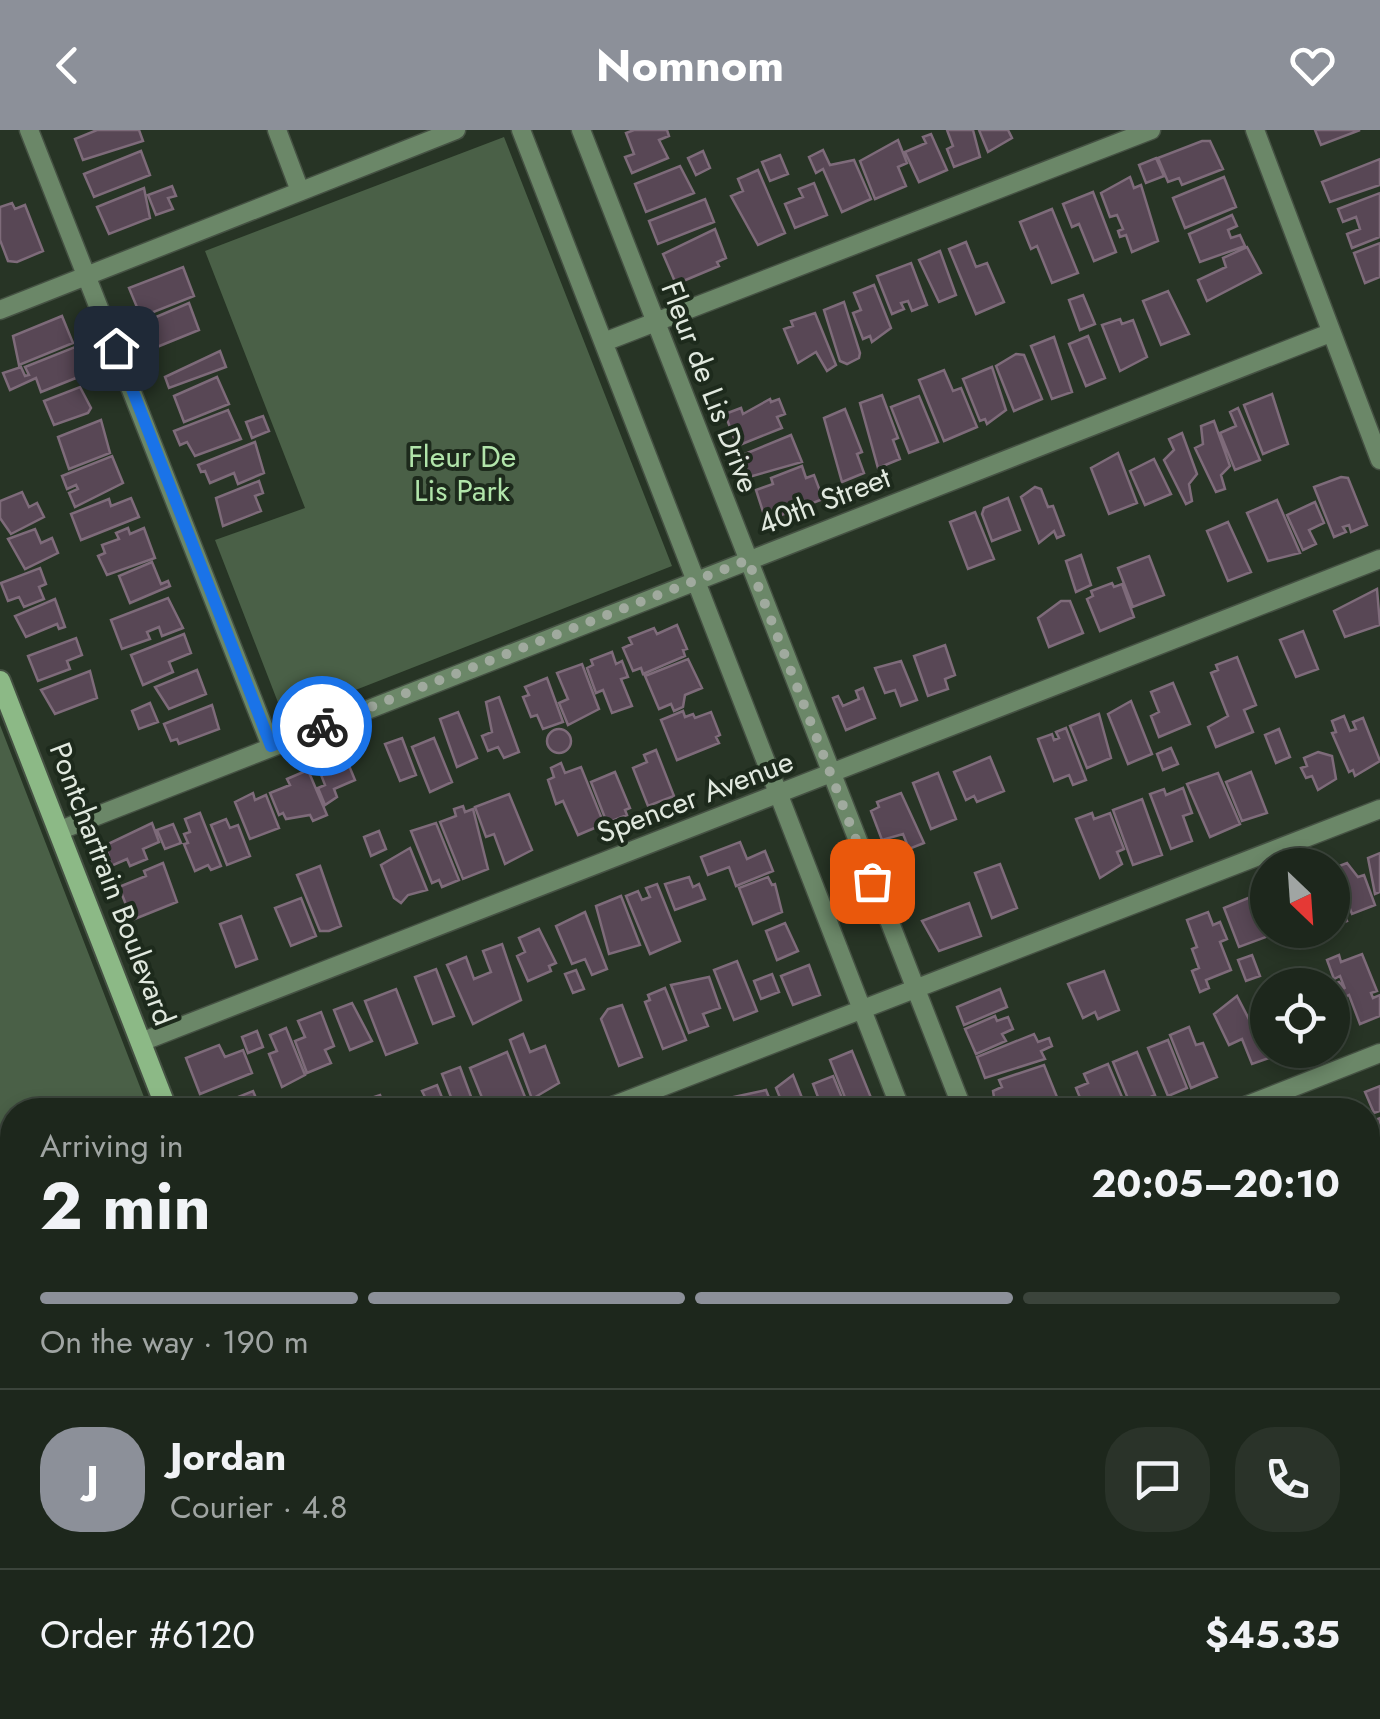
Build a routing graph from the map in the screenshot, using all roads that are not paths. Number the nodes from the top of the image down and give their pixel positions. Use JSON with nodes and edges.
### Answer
{"nodes":[{"id":1,"x":29,"y":130,"type":"edge"},
{"id":2,"x":277,"y":130,"type":"edge"},
{"id":3,"x":456,"y":130,"type":"edge"},
{"id":4,"x":521,"y":130,"type":"edge"},
{"id":5,"x":581,"y":130,"type":"edge"},
{"id":6,"x":1151,"y":130,"type":"edge"},
{"id":7,"x":1255,"y":130,"type":"edge"},
{"id":8,"x":300,"y":191,"type":"junction"},
{"id":9,"x":88,"y":276,"type":"junction"},
{"id":10,"x":0,"y":310,"type":"edge"},
{"id":11,"x":656,"y":322,"type":"junction"},
{"id":12,"x":1330,"y":333,"type":"junction"},
{"id":13,"x":604,"y":342,"type":"junction"},
{"id":14,"x":1380,"y":460,"type":"edge"},
{"id":15,"x":1380,"y":559,"type":"edge"},
{"id":16,"x":748,"y":560,"type":"junction"},
{"id":17,"x":695,"y":579,"type":"junction"},
{"id":18,"x":0,"y":681,"type":"edge"},
{"id":19,"x":271,"y":746,"type":"junction"},
{"id":20,"x":829,"y":774,"type":"junction"},
{"id":21,"x":779,"y":794,"type":"junction"},
{"id":22,"x":1380,"y":809,"type":"edge"},
{"id":23,"x":58,"y":831,"type":"junction"},
{"id":24,"x":916,"y":988,"type":"junction"},
{"id":25,"x":862,"y":1009,"type":"junction"},
{"id":26,"x":142,"y":1042,"type":"junction"},
{"id":27,"x":1380,"y":1054,"type":"edge"},
{"id":28,"x":163,"y":1098,"type":"edge"},
{"id":29,"x":633,"y":1098,"type":"edge"},
{"id":30,"x":896,"y":1098,"type":"edge"},
{"id":31,"x":958,"y":1098,"type":"edge"},
{"id":32,"x":1266,"y":1098,"type":"edge"}],
"edges":[{"from":1,"to":9,"type":"street"},
{"from":2,"to":8,"type":"street"},
{"from":3,"to":8,"type":"street"},
{"from":4,"to":13,"type":"street"},
{"from":5,"to":11,"type":"street","name":"Fleur de Lis Drive"},
{"from":6,"to":11,"type":"street"},
{"from":7,"to":12,"type":"street"},
{"from":8,"to":9,"type":"street"},
{"from":9,"to":10,"type":"street"},
{"from":9,"to":19,"type":"street"},
{"from":11,"to":13,"type":"street"},
{"from":11,"to":16,"type":"street","name":"Fleur de Lis Drive"},
{"from":12,"to":14,"type":"street"},
{"from":12,"to":16,"type":"street","name":"40th Street"},
{"from":13,"to":17,"type":"street"},
{"from":15,"to":20,"type":"street","name":"Spencer Avenue"},
{"from":16,"to":17,"type":"street","name":"40th Street"},
{"from":16,"to":20,"type":"street","name":"Fleur de Lis Drive"},
{"from":17,"to":19,"type":"street","name":"40th Street"},
{"from":17,"to":21,"type":"street"},
{"from":18,"to":23,"type":"main road","name":"Pontchartrain Boulevard"},
{"from":19,"to":23,"type":"street","name":"40th Street"},
{"from":20,"to":21,"type":"street","name":"Spencer Avenue"},
{"from":20,"to":24,"type":"street","name":"Fleur de Lis Drive"},
{"from":21,"to":25,"type":"street"},
{"from":21,"to":26,"type":"street","name":"Spencer Avenue"},
{"from":22,"to":24,"type":"street"},
{"from":23,"to":26,"type":"main road","name":"Pontchartrain Boulevard"},
{"from":24,"to":25,"type":"street"},
{"from":24,"to":31,"type":"street","name":"Fleur de Lis Drive"},
{"from":25,"to":29,"type":"street"},
{"from":25,"to":30,"type":"street"},
{"from":26,"to":28,"type":"main road","name":"Pontchartrain Boulevard"},
{"from":27,"to":32,"type":"street"}]}
